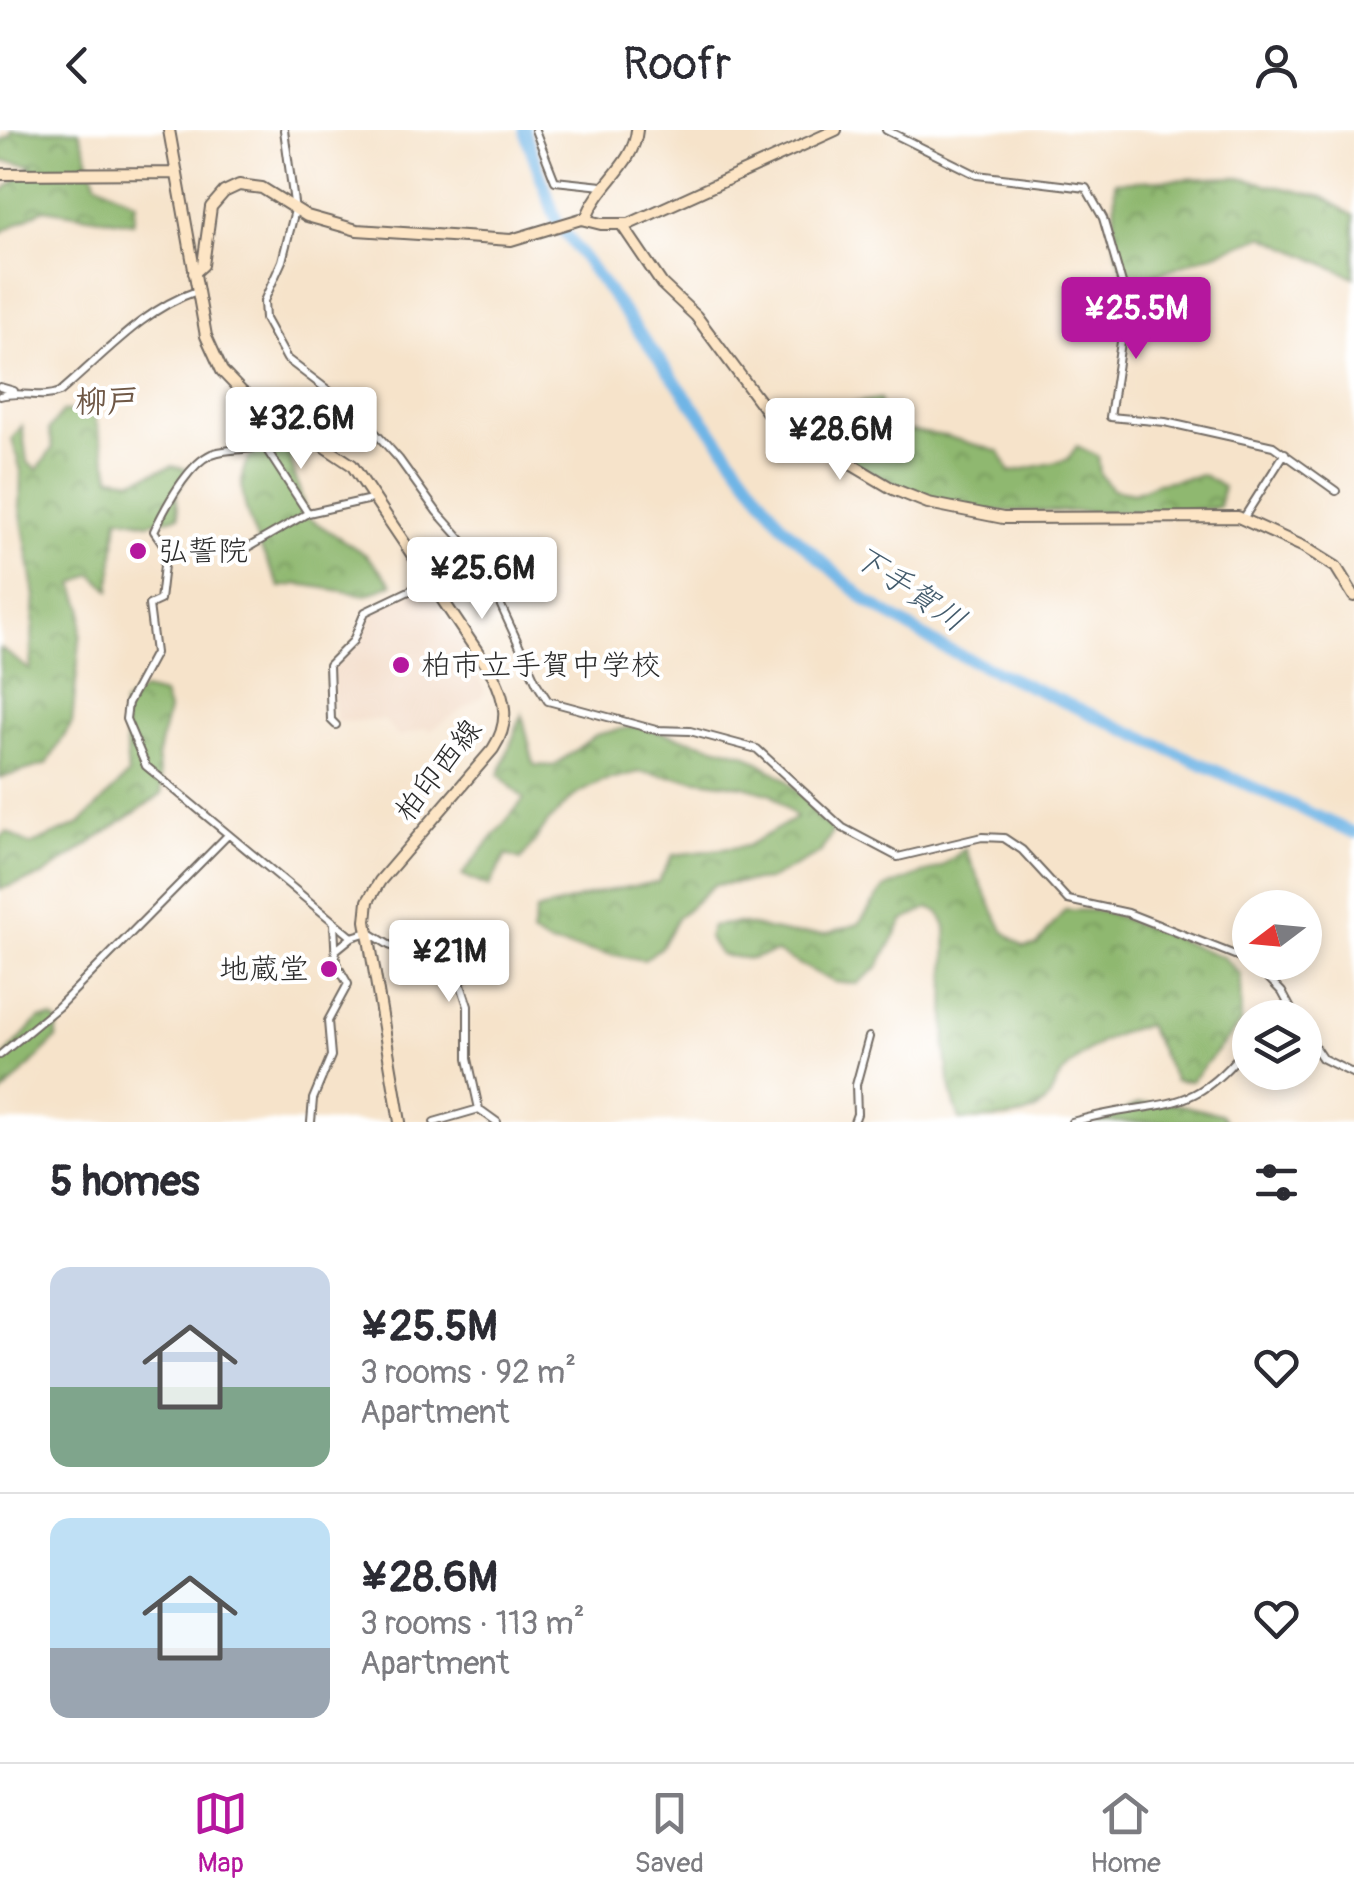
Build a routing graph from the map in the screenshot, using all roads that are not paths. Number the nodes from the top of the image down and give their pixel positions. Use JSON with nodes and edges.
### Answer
{"nodes":[{"id":1,"x":169,"y":130,"type":"edge"},
{"id":2,"x":284,"y":130,"type":"edge"},
{"id":3,"x":535,"y":130,"type":"edge"},
{"id":4,"x":637,"y":130,"type":"edge"},
{"id":5,"x":836,"y":130,"type":"edge"},
{"id":6,"x":886,"y":130,"type":"edge"},
{"id":7,"x":176,"y":173,"type":"junction"},
{"id":8,"x":0,"y":174,"type":"edge"},
{"id":9,"x":602,"y":186,"type":"junction"},
{"id":10,"x":295,"y":210,"type":"junction"},
{"id":11,"x":586,"y":219,"type":"junction"},
{"id":12,"x":622,"y":225,"type":"junction"},
{"id":13,"x":194,"y":272,"type":"junction"},
{"id":14,"x":198,"y":291,"type":"junction"},
{"id":15,"x":0,"y":387,"type":"edge"},
{"id":16,"x":15,"y":392,"type":"junction"},
{"id":17,"x":0,"y":396,"type":"edge"},
{"id":18,"x":278,"y":417,"type":"junction"},
{"id":19,"x":265,"y":448,"type":"junction"},
{"id":20,"x":1285,"y":453,"type":"junction"},
{"id":21,"x":1336,"y":492,"type":"dead end"},
{"id":22,"x":377,"y":498,"type":"junction"},
{"id":23,"x":308,"y":513,"type":"junction"},
{"id":24,"x":1244,"y":518,"type":"junction"},
{"id":25,"x":200,"y":551,"type":"dead end"},
{"id":26,"x":431,"y":580,"type":"junction"},
{"id":27,"x":1354,"y":596,"type":"edge"},
{"id":28,"x":336,"y":725,"type":"dead end"},
{"id":29,"x":228,"y":835,"type":"junction"},
{"id":30,"x":334,"y":923,"type":"junction"},
{"id":31,"x":368,"y":932,"type":"junction"},
{"id":32,"x":352,"y":938,"type":"junction"},
{"id":33,"x":336,"y":950,"type":"junction"},
{"id":34,"x":1232,"y":954,"type":"edge"},
{"id":35,"x":482,"y":963,"type":"dead end"},
{"id":36,"x":460,"y":982,"type":"junction"},
{"id":37,"x":869,"y":1037,"type":"dead end"},
{"id":38,"x":0,"y":1055,"type":"edge"},
{"id":39,"x":1322,"y":1058,"type":"edge"},
{"id":40,"x":1232,"y":1070,"type":"edge"},
{"id":41,"x":1354,"y":1074,"type":"edge"},
{"id":42,"x":480,"y":1110,"type":"junction"},
{"id":43,"x":312,"y":1122,"type":"edge"},
{"id":44,"x":400,"y":1122,"type":"edge"},
{"id":45,"x":434,"y":1122,"type":"edge"},
{"id":46,"x":497,"y":1122,"type":"edge"},
{"id":47,"x":854,"y":1122,"type":"edge"},
{"id":48,"x":1072,"y":1122,"type":"edge"}],
"edges":[{"from":1,"to":7,"type":"street","name":"柏印西線"},
{"from":2,"to":10,"type":"street"},
{"from":3,"to":9,"type":"street"},
{"from":4,"to":9,"type":"street"},
{"from":5,"to":12,"type":"street"},
{"from":6,"to":20,"type":"street"},
{"from":7,"to":8,"type":"street"},
{"from":7,"to":13,"type":"street","name":"柏印西線"},
{"from":9,"to":11,"type":"street"},
{"from":10,"to":11,"type":"street"},
{"from":10,"to":13,"type":"street"},
{"from":10,"to":34,"type":"street"},
{"from":11,"to":12,"type":"street"},
{"from":12,"to":24,"type":"street"},
{"from":13,"to":14,"type":"street","name":"柏印西線"},
{"from":14,"to":16,"type":"street"},
{"from":14,"to":18,"type":"street","name":"柏印西線"},
{"from":15,"to":16,"type":"street"},
{"from":16,"to":17,"type":"street"},
{"from":18,"to":19,"type":"street"},
{"from":18,"to":22,"type":"street","name":"柏印西線"},
{"from":19,"to":23,"type":"street"},
{"from":19,"to":29,"type":"street"},
{"from":20,"to":21,"type":"street"},
{"from":20,"to":24,"type":"street"},
{"from":22,"to":23,"type":"street"},
{"from":22,"to":26,"type":"street","name":"柏印西線"},
{"from":23,"to":25,"type":"street"},
{"from":24,"to":27,"type":"street"},
{"from":26,"to":28,"type":"street"},
{"from":26,"to":31,"type":"street","name":"柏印西線"},
{"from":29,"to":30,"type":"street"},
{"from":29,"to":38,"type":"street"},
{"from":30,"to":32,"type":"street"},
{"from":30,"to":33,"type":"street"},
{"from":31,"to":32,"type":"street"},
{"from":31,"to":36,"type":"street"},
{"from":31,"to":44,"type":"street","name":"柏印西線"},
{"from":32,"to":33,"type":"street"},
{"from":33,"to":43,"type":"street"},
{"from":35,"to":36,"type":"street"},
{"from":36,"to":42,"type":"street"},
{"from":37,"to":47,"type":"street"},
{"from":39,"to":41,"type":"street"},
{"from":40,"to":48,"type":"street"},
{"from":42,"to":45,"type":"street"},
{"from":42,"to":46,"type":"street"}]}
